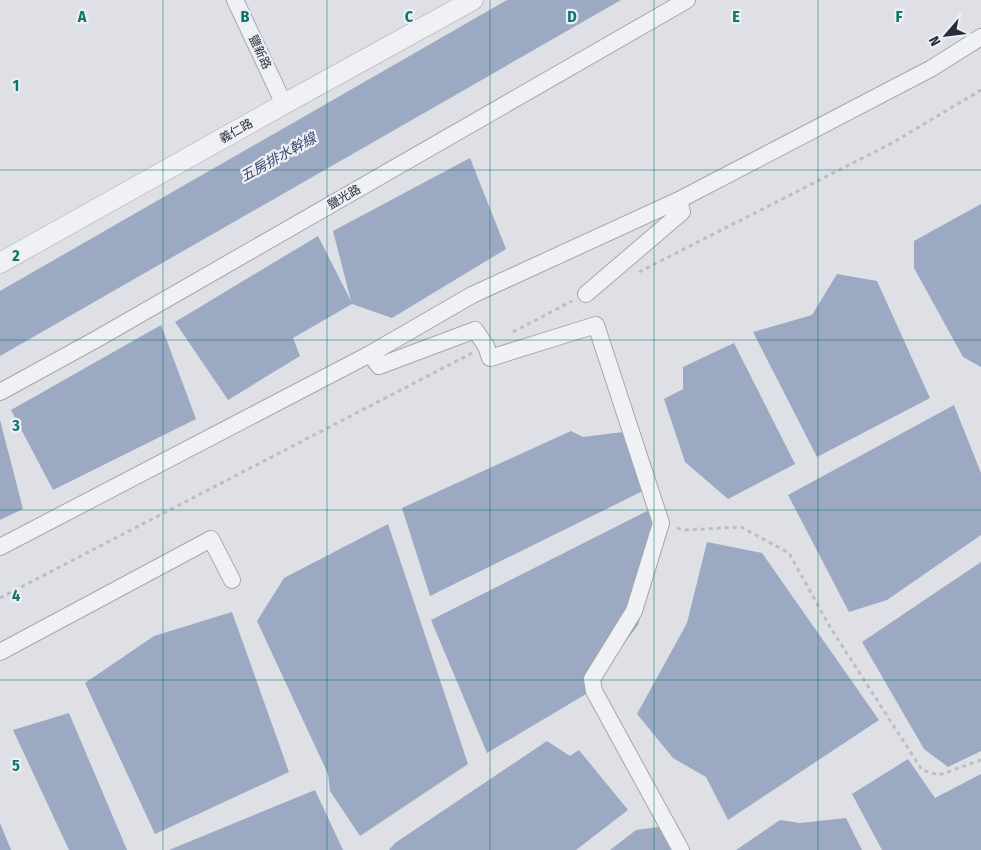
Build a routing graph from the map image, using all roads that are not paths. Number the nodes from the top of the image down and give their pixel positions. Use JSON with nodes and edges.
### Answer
{"nodes":[{"id":1,"x":235,"y":0,"type":"edge"},
{"id":2,"x":473,"y":0,"type":"edge"},
{"id":3,"x":687,"y":0,"type":"edge"},
{"id":4,"x":981,"y":38,"type":"edge"},
{"id":5,"x":284,"y":104,"type":"junction"},
{"id":6,"x":679,"y":200,"type":"junction"},
{"id":7,"x":0,"y":264,"type":"edge"},
{"id":8,"x":586,"y":294,"type":"dead end"},
{"id":9,"x":370,"y":354,"type":"junction"},
{"id":10,"x":0,"y":392,"type":"edge"},
{"id":11,"x":0,"y":548,"type":"edge"},
{"id":12,"x":232,"y":580,"type":"dead end"},
{"id":13,"x":0,"y":652,"type":"edge"},
{"id":14,"x":681,"y":850,"type":"edge"}],
"edges":[{"from":1,"to":5,"type":"street","name":"鹽新路"},
{"from":2,"to":5,"type":"street","name":"義仁路"},
{"from":3,"to":10,"type":"street","name":"鹽光路"},
{"from":4,"to":6,"type":"street"},
{"from":5,"to":7,"type":"street","name":"義仁路"},
{"from":6,"to":8,"type":"street"},
{"from":6,"to":9,"type":"street"},
{"from":9,"to":11,"type":"street"},
{"from":9,"to":14,"type":"street"},
{"from":12,"to":13,"type":"street"}]}
